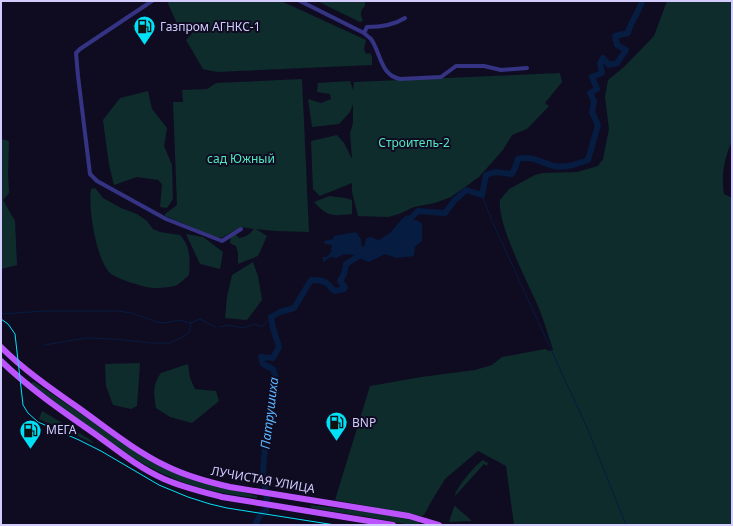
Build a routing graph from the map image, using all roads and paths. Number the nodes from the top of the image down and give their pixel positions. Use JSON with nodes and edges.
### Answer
{"nodes":[{"id":1,"x":152,"y":1,"type":"edge"},
{"id":2,"x":300,"y":1,"type":"edge"},
{"id":3,"x":405,"y":18,"type":"dead end"},
{"id":4,"x":364,"y":33,"type":"junction"},
{"id":5,"x":527,"y":68,"type":"dead end"},
{"id":6,"x":241,"y":229,"type":"dead end"},
{"id":7,"x":1,"y":348,"type":"edge"},
{"id":8,"x":1,"y":361,"type":"edge"},
{"id":9,"x":31,"y":388,"type":"junction"},
{"id":10,"x":57,"y":393,"type":"junction"},
{"id":11,"x":393,"y":525,"type":"edge"},
{"id":12,"x":439,"y":525,"type":"edge"}],
"edges":[{"from":1,"to":6,"type":"street"},
{"from":2,"to":4,"type":"street"},
{"from":3,"to":4,"type":"street"},
{"from":4,"to":5,"type":"street"},
{"from":7,"to":10,"type":"main road","name":"ЛУЧИСТАЯ УЛИЦА"},
{"from":8,"to":9,"type":"main road","name":"ЛУЧИСТАЯ УЛИЦА"},
{"from":9,"to":10,"type":"main road"},
{"from":9,"to":11,"type":"main road","name":"ЛУЧИСТАЯ УЛИЦА"},
{"from":10,"to":12,"type":"main road","name":"ЛУЧИСТАЯ УЛИЦА"}]}
